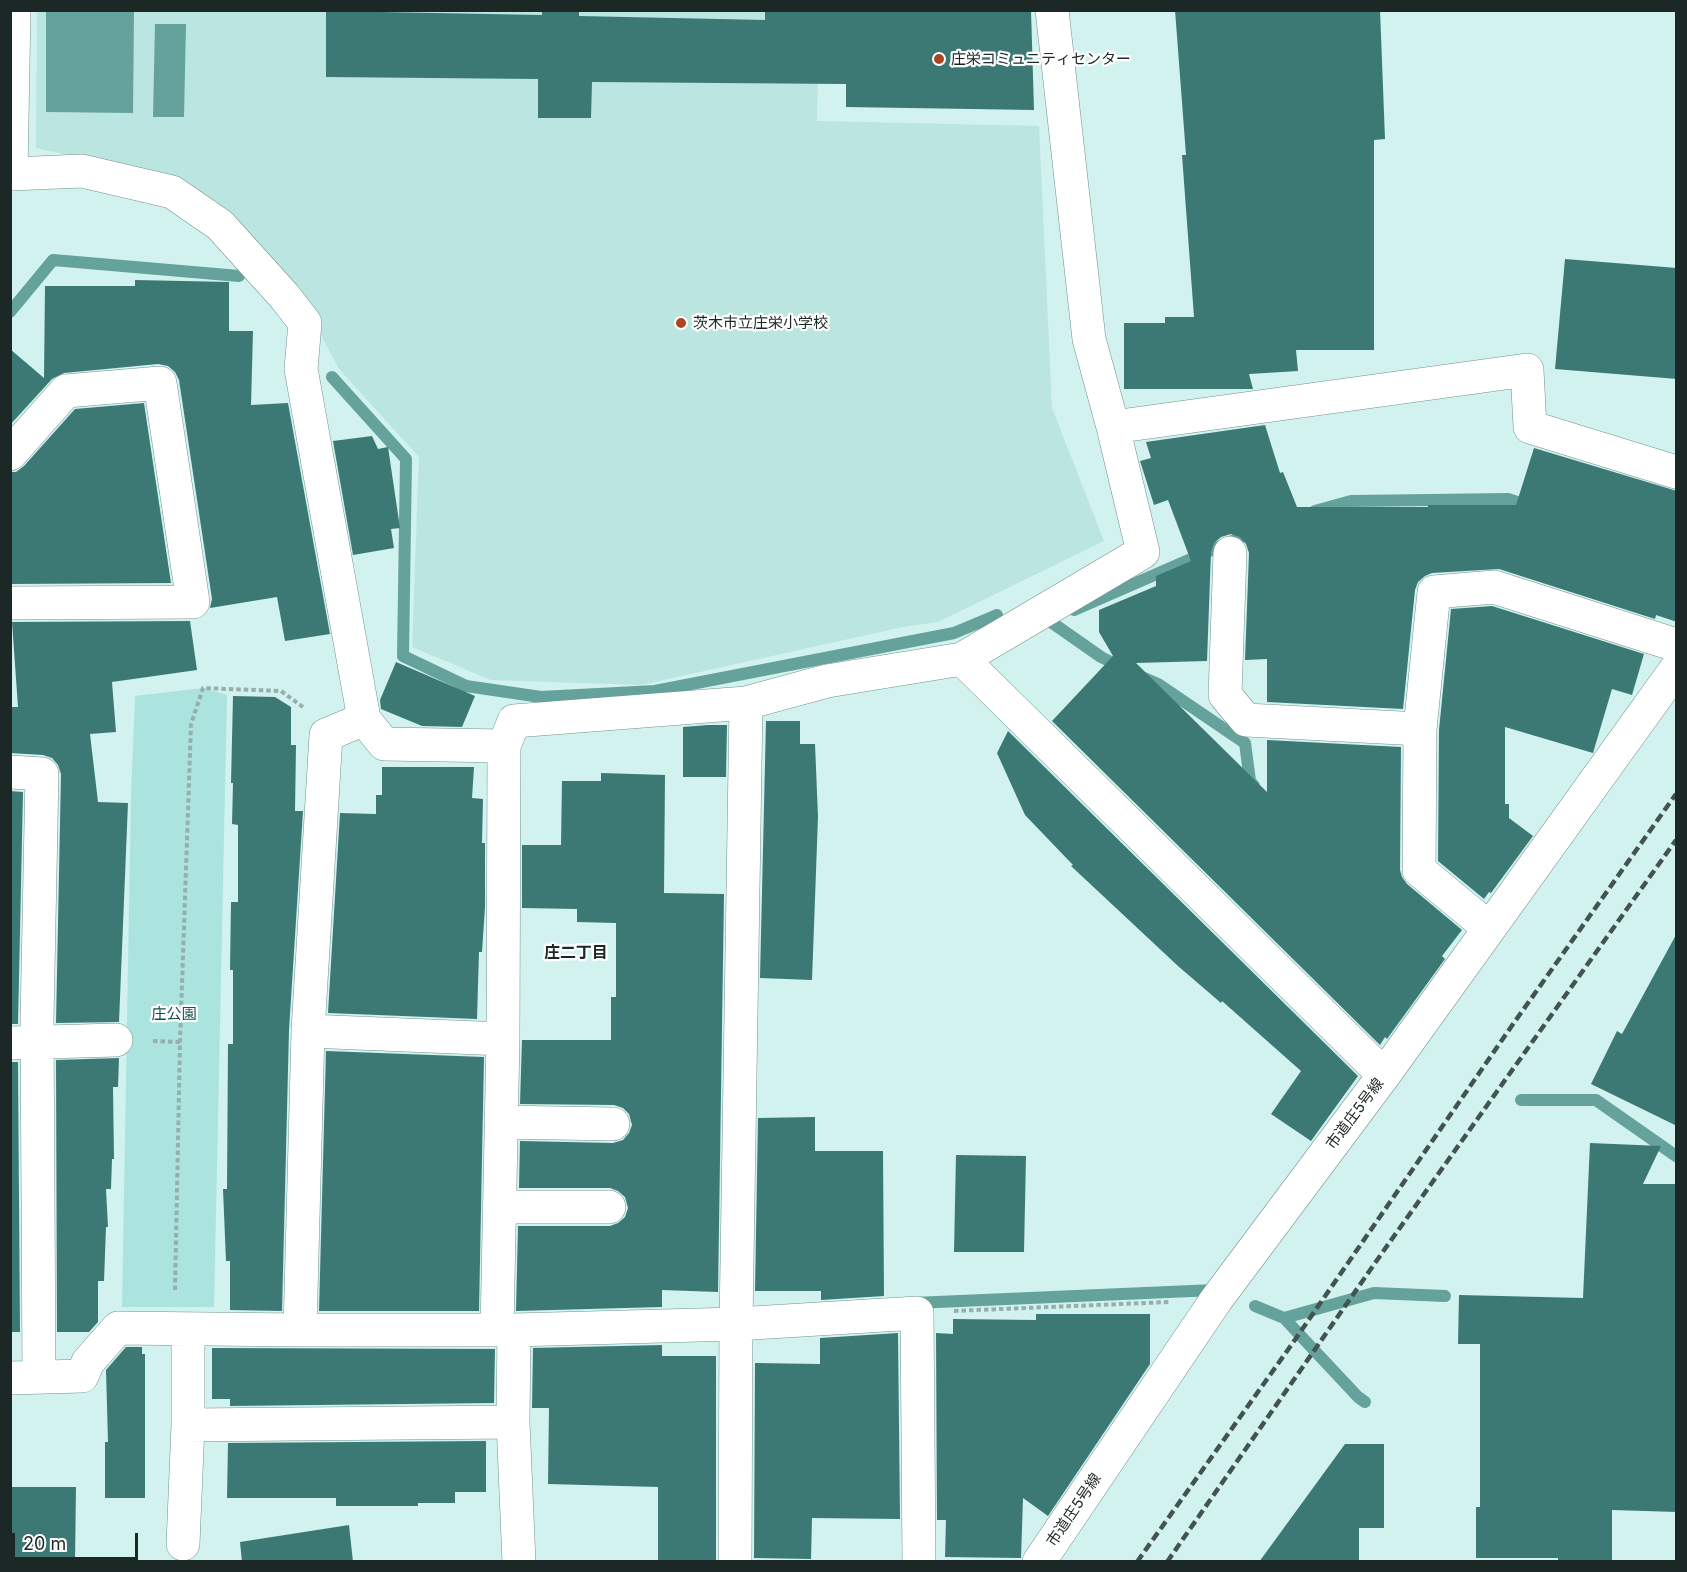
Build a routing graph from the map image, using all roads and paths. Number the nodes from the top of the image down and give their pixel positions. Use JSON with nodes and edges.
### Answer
{"nodes":[{"id":1,"x":14,"y":10,"type":"edge"},
{"id":2,"x":1053,"y":10,"type":"edge"},
{"id":3,"x":1113,"y":426,"type":"junction"},
{"id":4,"x":10,"y":454,"type":"edge"},
{"id":5,"x":1677,"y":472,"type":"edge"},
{"id":6,"x":1230,"y":553,"type":"dead end"},
{"id":7,"x":10,"y":603,"type":"edge"},
{"id":8,"x":1677,"y":645,"type":"edge"},
{"id":9,"x":962,"y":659,"type":"junction"},
{"id":10,"x":1677,"y":669,"type":"edge"},
{"id":11,"x":746,"y":703,"type":"junction"},
{"id":12,"x":349,"y":725,"type":"junction"},
{"id":13,"x":1420,"y":729,"type":"junction"},
{"id":14,"x":504,"y":746,"type":"junction"},
{"id":15,"x":10,"y":772,"type":"edge"},
{"id":16,"x":1489,"y":928,"type":"junction"},
{"id":17,"x":308,"y":1031,"type":"junction"},
{"id":18,"x":503,"y":1039,"type":"junction"},
{"id":19,"x":116,"y":1040,"type":"dead end"},
{"id":20,"x":24,"y":1043,"type":"edge"},
{"id":21,"x":1384,"y":1075,"type":"junction"},
{"id":22,"x":501,"y":1122,"type":"junction"},
{"id":23,"x":613,"y":1124,"type":"dead end"},
{"id":24,"x":499,"y":1207,"type":"junction"},
{"id":25,"x":609,"y":1207,"type":"dead end"},
{"id":26,"x":1216,"y":1300,"type":"junction"},
{"id":27,"x":918,"y":1313,"type":"junction"},
{"id":28,"x":736,"y":1324,"type":"junction"},
{"id":29,"x":181,"y":1328,"type":"junction"},
{"id":30,"x":300,"y":1330,"type":"junction"},
{"id":31,"x":505,"y":1330,"type":"junction"},
{"id":32,"x":25,"y":1377,"type":"edge"},
{"id":33,"x":513,"y":1422,"type":"junction"},
{"id":34,"x":188,"y":1425,"type":"junction"},
{"id":35,"x":183,"y":1544,"type":"dead end"},
{"id":36,"x":519,"y":1562,"type":"edge"},
{"id":37,"x":735,"y":1562,"type":"edge"},
{"id":38,"x":919,"y":1562,"type":"edge"},
{"id":39,"x":1039,"y":1562,"type":"edge"}],
"edges":[{"from":1,"to":12,"type":"street"},
{"from":2,"to":3,"type":"street"},
{"from":3,"to":5,"type":"street"},
{"from":3,"to":9,"type":"street"},
{"from":4,"to":7,"type":"street"},
{"from":6,"to":13,"type":"street"},
{"from":8,"to":13,"type":"street"},
{"from":9,"to":11,"type":"street"},
{"from":9,"to":21,"type":"street"},
{"from":10,"to":16,"type":"street","name":"市道庄5号線"},
{"from":11,"to":14,"type":"street"},
{"from":11,"to":28,"type":"street"},
{"from":12,"to":14,"type":"street"},
{"from":12,"to":17,"type":"street"},
{"from":12,"to":29,"type":"path"},
{"from":13,"to":16,"type":"street"},
{"from":14,"to":18,"type":"street"},
{"from":15,"to":20,"type":"street"},
{"from":16,"to":21,"type":"street","name":"市道庄5号線"},
{"from":17,"to":18,"type":"street"},
{"from":17,"to":30,"type":"street"},
{"from":18,"to":22,"type":"street"},
{"from":19,"to":20,"type":"street"},
{"from":20,"to":32,"type":"street"},
{"from":21,"to":26,"type":"street","name":"市道庄5号線"},
{"from":22,"to":23,"type":"street"},
{"from":22,"to":24,"type":"street"},
{"from":24,"to":25,"type":"street"},
{"from":24,"to":31,"type":"street"},
{"from":26,"to":27,"type":"path"},
{"from":26,"to":39,"type":"street","name":"市道庄5号線"},
{"from":27,"to":28,"type":"street"},
{"from":27,"to":38,"type":"street"},
{"from":28,"to":31,"type":"street"},
{"from":28,"to":37,"type":"street"},
{"from":29,"to":30,"type":"street"},
{"from":29,"to":32,"type":"street"},
{"from":29,"to":34,"type":"street"},
{"from":30,"to":31,"type":"street"},
{"from":31,"to":33,"type":"street"},
{"from":33,"to":34,"type":"street"},
{"from":33,"to":36,"type":"street"},
{"from":34,"to":35,"type":"street"}]}
